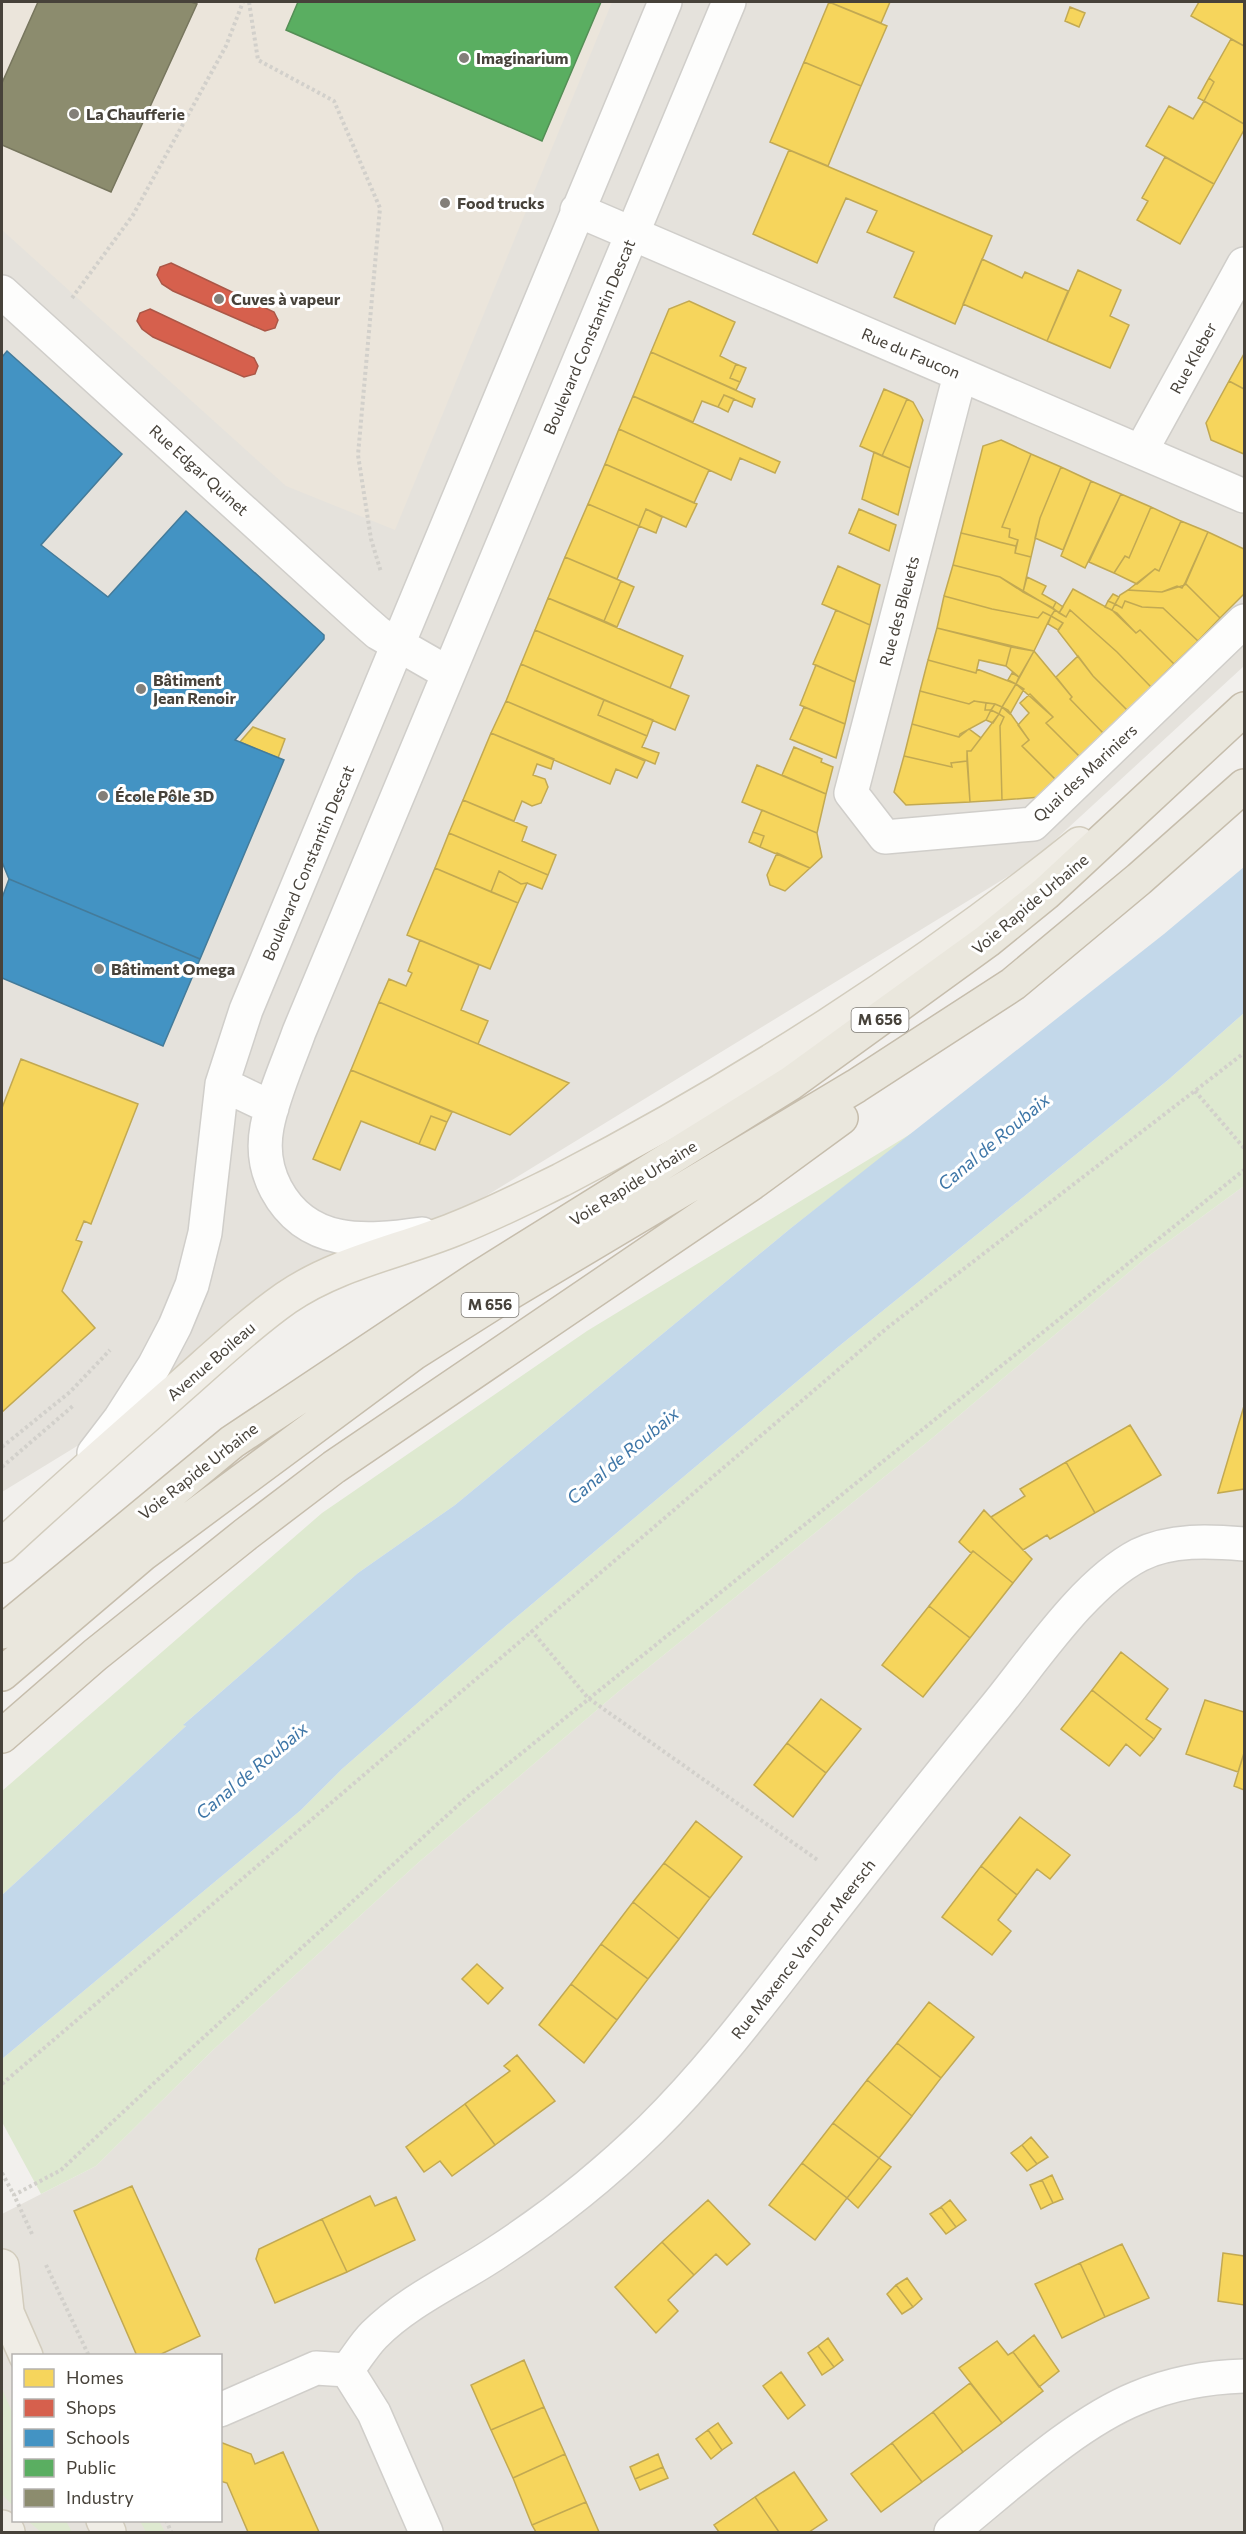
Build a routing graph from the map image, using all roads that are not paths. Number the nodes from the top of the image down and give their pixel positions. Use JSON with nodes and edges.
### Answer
{"nodes":[{"id":1,"x":665,"y":2,"type":"edge"},
{"id":2,"x":729,"y":2,"type":"edge"},
{"id":3,"x":577,"y":210,"type":"junction"},
{"id":4,"x":632,"y":234,"type":"junction"},
{"id":5,"x":1245,"y":264,"type":"edge"},
{"id":6,"x":2,"y":292,"type":"edge"},
{"id":7,"x":960,"y":375,"type":"junction"},
{"id":8,"x":1141,"y":451,"type":"junction"},
{"id":9,"x":1245,"y":496,"type":"edge"},
{"id":10,"x":1245,"y":621,"type":"edge"},
{"id":11,"x":399,"y":645,"type":"junction"},
{"id":12,"x":448,"y":673,"type":"junction"},
{"id":13,"x":1244,"y":710,"type":"edge"},
{"id":14,"x":1245,"y":786,"type":"edge"},
{"id":15,"x":885,"y":837,"type":"joint"},
{"id":16,"x":1013,"y":984,"type":"junction"},
{"id":17,"x":222,"y":1084,"type":"junction"},
{"id":18,"x":272,"y":1108,"type":"junction"},
{"id":19,"x":454,"y":1230,"type":"junction"},
{"id":20,"x":76,"y":1479,"type":"junction"},
{"id":21,"x":34,"y":1516,"type":"junction"},
{"id":22,"x":2,"y":1537,"type":"edge"},
{"id":23,"x":1245,"y":1544,"type":"edge"},
{"id":24,"x":2,"y":1546,"type":"edge"},
{"id":25,"x":2,"y":1632,"type":"edge"},
{"id":26,"x":2,"y":1674,"type":"edge"},
{"id":27,"x":2,"y":1736,"type":"edge"},
{"id":28,"x":2,"y":2265,"type":"edge"},
{"id":29,"x":4,"y":2306,"type":"edge"},
{"id":30,"x":26,"y":2354,"type":"edge"},
{"id":31,"x":347,"y":2370,"type":"junction"},
{"id":32,"x":1245,"y":2376,"type":"edge"},
{"id":33,"x":222,"y":2409,"type":"edge"},
{"id":34,"x":2,"y":2527,"type":"edge"},
{"id":35,"x":8,"y":2532,"type":"edge"},
{"id":36,"x":426,"y":2532,"type":"edge"},
{"id":37,"x":951,"y":2532,"type":"edge"}],
"edges":[{"from":1,"to":3,"type":"street","name":"Boulevard Constantin Descat"},
{"from":2,"to":4,"type":"street","name":"Boulevard Constantin Descat"},
{"from":3,"to":4,"type":"street","name":"Rue du Faucon"},
{"from":3,"to":11,"type":"street","name":"Boulevard Constantin Descat"},
{"from":4,"to":7,"type":"street","name":"Rue du Faucon"},
{"from":4,"to":12,"type":"street","name":"Boulevard Constantin Descat"},
{"from":5,"to":8,"type":"street","name":"Rue Kleber"},
{"from":6,"to":11,"type":"street","name":"Rue Edgar Quinet"},
{"from":7,"to":8,"type":"street","name":"Rue du Faucon"},
{"from":7,"to":15,"type":"street","name":"Rue des Bleuets"},
{"from":8,"to":9,"type":"street","name":"Rue du Faucon"},
{"from":10,"to":15,"type":"street","name":"Quai des Mariniers"},
{"from":11,"to":12,"type":"street"},
{"from":11,"to":17,"type":"street","name":"Boulevard Constantin Descat"},
{"from":12,"to":18,"type":"street","name":"Boulevard Constantin Descat"},
{"from":13,"to":19,"type":"main road","name":"Avenue Boileau"},
{"from":13,"to":25,"type":"highway","name":"Voie Rapide Urbaine","number":"M 656"},
{"from":14,"to":16,"type":"highway","name":"Voie Rapide Urbaine","number":"M 656"},
{"from":16,"to":26,"type":"highway","name":"Voie Rapide Urbaine","number":"M 656"},
{"from":16,"to":27,"type":"highway"},
{"from":17,"to":18,"type":"street"},
{"from":17,"to":20,"type":"street","name":"Boulevard Constantin Descat"},
{"from":18,"to":19,"type":"street","name":"Boulevard Constantin Descat"},
{"from":19,"to":20,"type":"main road","name":"Avenue Boileau"},
{"from":20,"to":21,"type":"main road","name":"Avenue Boileau"},
{"from":21,"to":22,"type":"main road"},
{"from":21,"to":24,"type":"main road","name":"Avenue Boileau"},
{"from":23,"to":31,"type":"street","name":"Rue Maxence Van Der Meersch"},
{"from":28,"to":29,"type":"main road"},
{"from":29,"to":30,"type":"main road"},
{"from":31,"to":33,"type":"street"},
{"from":31,"to":36,"type":"street"},
{"from":32,"to":37,"type":"street"},
{"from":34,"to":35,"type":"main road"}]}
